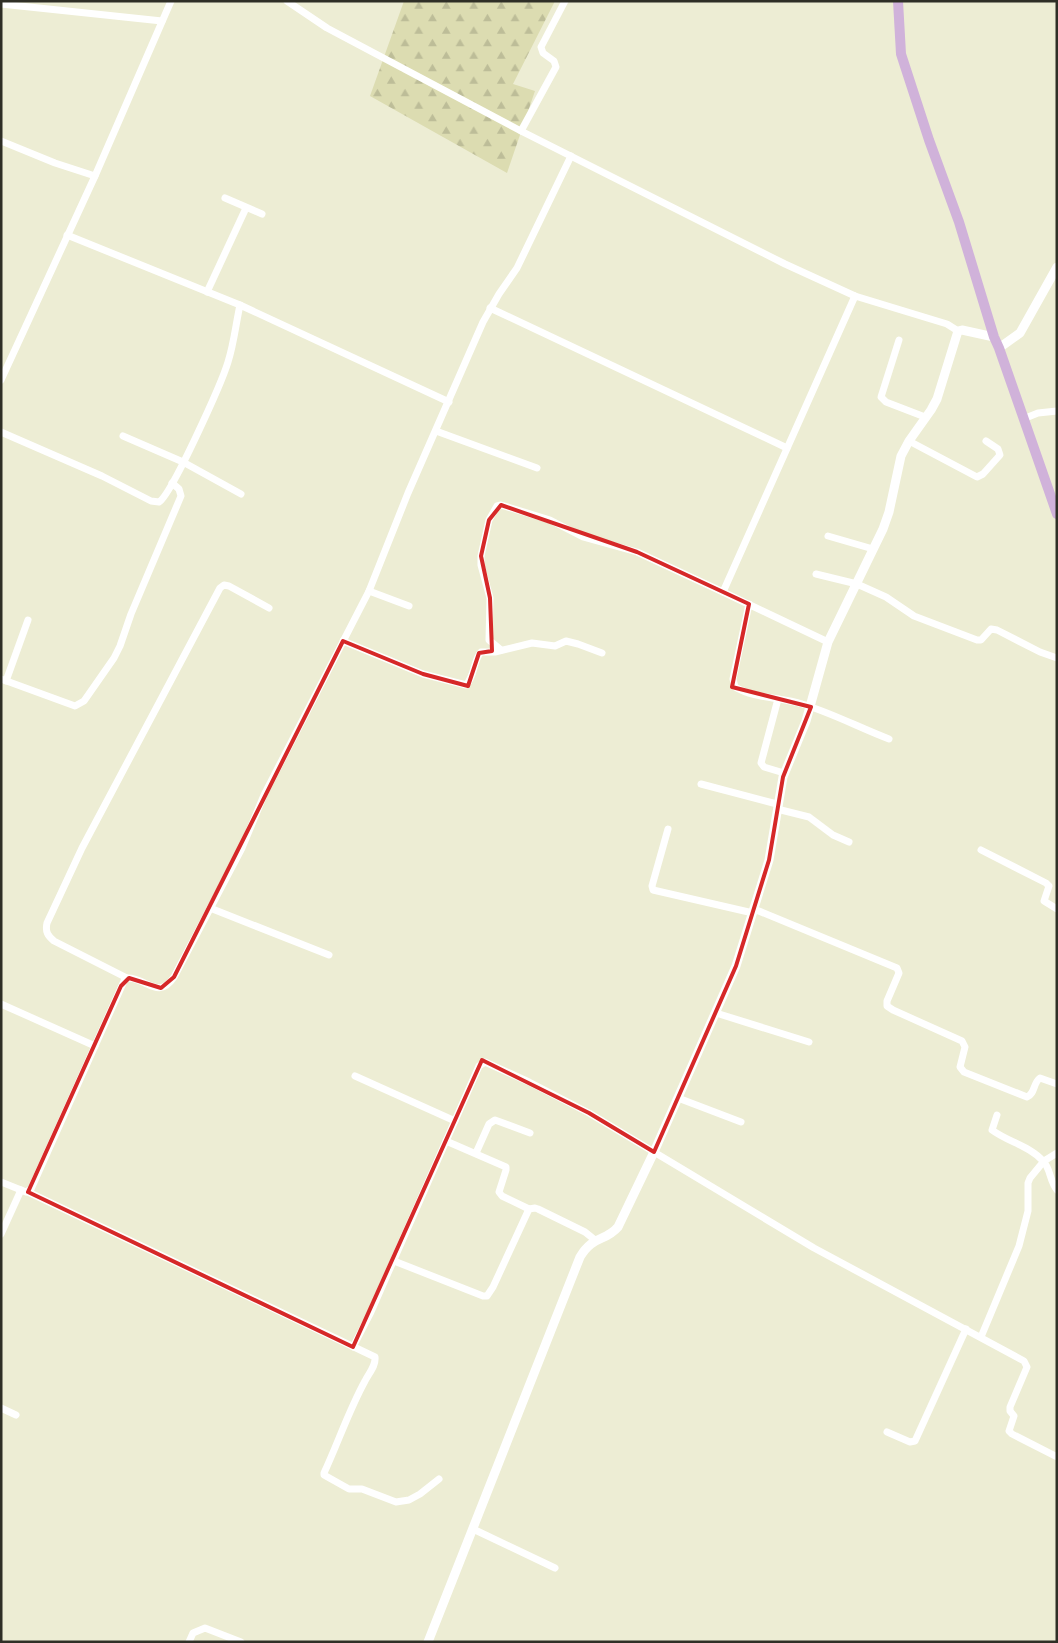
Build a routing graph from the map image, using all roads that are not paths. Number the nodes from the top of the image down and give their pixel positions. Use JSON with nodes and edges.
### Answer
{"nodes":[{"id":1,"x":171,"y":1,"type":"edge"},
{"id":2,"x":287,"y":1,"type":"edge"},
{"id":3,"x":565,"y":1,"type":"edge"},
{"id":4,"x":898,"y":1,"type":"edge"},
{"id":5,"x":1,"y":4,"type":"edge"},
{"id":6,"x":32,"y":4,"type":"edge"},
{"id":7,"x":296,"y":4,"type":"edge"},
{"id":8,"x":162,"y":21,"type":"junction"},
{"id":9,"x":521,"y":131,"type":"junction"},
{"id":10,"x":1,"y":141,"type":"edge"},
{"id":11,"x":571,"y":156,"type":"junction"},
{"id":12,"x":95,"y":176,"type":"junction"},
{"id":13,"x":225,"y":198,"type":"dead end"},
{"id":14,"x":246,"y":208,"type":"junction"},
{"id":15,"x":262,"y":214,"type":"dead end"},
{"id":16,"x":67,"y":235,"type":"junction"},
{"id":17,"x":1057,"y":267,"type":"edge"},
{"id":18,"x":207,"y":292,"type":"junction"},
{"id":19,"x":855,"y":296,"type":"junction"},
{"id":20,"x":240,"y":305,"type":"junction"},
{"id":21,"x":490,"y":308,"type":"junction"},
{"id":22,"x":958,"y":331,"type":"junction"},
{"id":23,"x":994,"y":337,"type":"junction"},
{"id":24,"x":899,"y":340,"type":"dead end"},
{"id":25,"x":1000,"y":348,"type":"junction"},
{"id":26,"x":1,"y":380,"type":"edge"},
{"id":27,"x":449,"y":402,"type":"junction"},
{"id":28,"x":1057,"y":411,"type":"edge"},
{"id":29,"x":926,"y":417,"type":"junction"},
{"id":30,"x":1023,"y":418,"type":"junction"},
{"id":31,"x":436,"y":431,"type":"junction"},
{"id":32,"x":1,"y":432,"type":"edge"},
{"id":33,"x":123,"y":436,"type":"dead end"},
{"id":34,"x":909,"y":441,"type":"junction"},
{"id":35,"x":986,"y":441,"type":"dead end"},
{"id":36,"x":787,"y":448,"type":"junction"},
{"id":37,"x":183,"y":462,"type":"junction"},
{"id":38,"x":537,"y":468,"type":"dead end"},
{"id":39,"x":172,"y":483,"type":"junction"},
{"id":40,"x":241,"y":494,"type":"dead end"},
{"id":41,"x":1057,"y":514,"type":"edge"},
{"id":42,"x":828,"y":536,"type":"dead end"},
{"id":43,"x":873,"y":549,"type":"junction"},
{"id":44,"x":816,"y":574,"type":"dead end"},
{"id":45,"x":857,"y":584,"type":"junction"},
{"id":46,"x":369,"y":592,"type":"junction"},
{"id":47,"x":723,"y":592,"type":"junction"},
{"id":48,"x":749,"y":604,"type":"junction"},
{"id":49,"x":410,"y":606,"type":"dead end"},
{"id":50,"x":269,"y":608,"type":"dead end"},
{"id":51,"x":28,"y":620,"type":"dead end"},
{"id":52,"x":343,"y":641,"type":"junction"},
{"id":53,"x":828,"y":642,"type":"junction"},
{"id":54,"x":501,"y":650,"type":"junction"},
{"id":55,"x":602,"y":653,"type":"dead end"},
{"id":56,"x":1057,"y":658,"type":"edge"},
{"id":57,"x":4,"y":680,"type":"edge"},
{"id":58,"x":778,"y":699,"type":"junction"},
{"id":59,"x":811,"y":707,"type":"junction"},
{"id":60,"x":889,"y":739,"type":"dead end"},
{"id":61,"x":784,"y":773,"type":"junction"},
{"id":62,"x":701,"y":784,"type":"dead end"},
{"id":63,"x":777,"y":806,"type":"junction"},
{"id":64,"x":668,"y":829,"type":"dead end"},
{"id":65,"x":849,"y":842,"type":"dead end"},
{"id":66,"x":981,"y":850,"type":"dead end"},
{"id":67,"x":210,"y":908,"type":"junction"},
{"id":68,"x":1057,"y":908,"type":"edge"},
{"id":69,"x":754,"y":911,"type":"junction"},
{"id":70,"x":329,"y":955,"type":"dead end"},
{"id":71,"x":127,"y":978,"type":"junction"},
{"id":72,"x":1,"y":1004,"type":"edge"},
{"id":73,"x":716,"y":1012,"type":"junction"},
{"id":74,"x":809,"y":1042,"type":"dead end"},
{"id":75,"x":95,"y":1046,"type":"junction"},
{"id":76,"x":355,"y":1076,"type":"dead end"},
{"id":77,"x":1057,"y":1084,"type":"edge"},
{"id":78,"x":678,"y":1098,"type":"junction"},
{"id":79,"x":997,"y":1114,"type":"dead end"},
{"id":80,"x":455,"y":1121,"type":"junction"},
{"id":81,"x":741,"y":1122,"type":"dead end"},
{"id":82,"x":530,"y":1133,"type":"dead end"},
{"id":83,"x":446,"y":1141,"type":"junction"},
{"id":84,"x":654,"y":1152,"type":"junction"},
{"id":85,"x":476,"y":1153,"type":"junction"},
{"id":86,"x":1057,"y":1153,"type":"edge"},
{"id":87,"x":1044,"y":1162,"type":"junction"},
{"id":88,"x":1,"y":1182,"type":"edge"},
{"id":89,"x":1057,"y":1190,"type":"edge"},
{"id":90,"x":24,"y":1191,"type":"junction"},
{"id":91,"x":529,"y":1209,"type":"junction"},
{"id":92,"x":1,"y":1234,"type":"edge"},
{"id":93,"x":595,"y":1240,"type":"junction"},
{"id":94,"x":394,"y":1261,"type":"junction"},
{"id":95,"x":966,"y":1329,"type":"junction"},
{"id":96,"x":981,"y":1337,"type":"junction"},
{"id":97,"x":353,"y":1347,"type":"junction"},
{"id":98,"x":1,"y":1408,"type":"edge"},
{"id":99,"x":16,"y":1415,"type":"dead end"},
{"id":100,"x":887,"y":1432,"type":"dead end"},
{"id":101,"x":1057,"y":1457,"type":"edge"},
{"id":102,"x":440,"y":1479,"type":"dead end"},
{"id":103,"x":473,"y":1529,"type":"junction"},
{"id":104,"x":556,"y":1568,"type":"dead end"},
{"id":105,"x":189,"y":1642,"type":"edge"},
{"id":106,"x":241,"y":1642,"type":"edge"},
{"id":107,"x":428,"y":1642,"type":"edge"}],
"edges":[{"from":1,"to":8,"type":"street"},
{"from":2,"to":7,"type":"street"},
{"from":3,"to":9,"type":"street"},
{"from":4,"to":23,"type":"main road"},
{"from":5,"to":6,"type":"street"},
{"from":6,"to":8,"type":"street"},
{"from":7,"to":9,"type":"street"},
{"from":8,"to":12,"type":"street"},
{"from":9,"to":11,"type":"street"},
{"from":10,"to":12,"type":"street"},
{"from":11,"to":19,"type":"street"},
{"from":11,"to":21,"type":"street"},
{"from":12,"to":16,"type":"street"},
{"from":13,"to":14,"type":"street"},
{"from":14,"to":15,"type":"street"},
{"from":14,"to":18,"type":"street"},
{"from":16,"to":18,"type":"street"},
{"from":16,"to":26,"type":"street"},
{"from":17,"to":25,"type":"street"},
{"from":18,"to":20,"type":"street"},
{"from":19,"to":22,"type":"street"},
{"from":19,"to":36,"type":"street"},
{"from":20,"to":27,"type":"street"},
{"from":20,"to":37,"type":"street"},
{"from":21,"to":27,"type":"street"},
{"from":21,"to":36,"type":"street"},
{"from":22,"to":23,"type":"street"},
{"from":22,"to":29,"type":"street"},
{"from":23,"to":25,"type":"main road"},
{"from":24,"to":29,"type":"street"},
{"from":25,"to":30,"type":"main road"},
{"from":27,"to":31,"type":"street"},
{"from":28,"to":30,"type":"street"},
{"from":29,"to":34,"type":"street"},
{"from":30,"to":41,"type":"main road"},
{"from":31,"to":38,"type":"street"},
{"from":31,"to":46,"type":"street"},
{"from":32,"to":39,"type":"street"},
{"from":33,"to":37,"type":"street"},
{"from":34,"to":35,"type":"street"},
{"from":34,"to":43,"type":"street"},
{"from":36,"to":47,"type":"street"},
{"from":37,"to":39,"type":"street"},
{"from":37,"to":40,"type":"street"},
{"from":39,"to":57,"type":"street"},
{"from":42,"to":43,"type":"street"},
{"from":43,"to":45,"type":"street"},
{"from":44,"to":45,"type":"street"},
{"from":45,"to":53,"type":"street"},
{"from":45,"to":56,"type":"street"},
{"from":46,"to":49,"type":"street"},
{"from":46,"to":52,"type":"street"},
{"from":47,"to":48,"type":"street"},
{"from":47,"to":54,"type":"street"},
{"from":48,"to":53,"type":"street"},
{"from":48,"to":58,"type":"street"},
{"from":50,"to":71,"type":"street"},
{"from":51,"to":57,"type":"street"},
{"from":52,"to":54,"type":"street"},
{"from":52,"to":67,"type":"street"},
{"from":53,"to":59,"type":"street"},
{"from":54,"to":55,"type":"street"},
{"from":58,"to":59,"type":"street"},
{"from":58,"to":61,"type":"street"},
{"from":59,"to":60,"type":"street"},
{"from":59,"to":61,"type":"street"},
{"from":61,"to":63,"type":"street"},
{"from":62,"to":63,"type":"street"},
{"from":63,"to":65,"type":"street"},
{"from":63,"to":69,"type":"street"},
{"from":64,"to":69,"type":"street"},
{"from":66,"to":68,"type":"street"},
{"from":67,"to":70,"type":"street"},
{"from":67,"to":71,"type":"street"},
{"from":69,"to":73,"type":"street"},
{"from":69,"to":77,"type":"street"},
{"from":71,"to":75,"type":"street"},
{"from":72,"to":75,"type":"street"},
{"from":73,"to":74,"type":"street"},
{"from":73,"to":78,"type":"street"},
{"from":75,"to":90,"type":"street"},
{"from":76,"to":80,"type":"street"},
{"from":78,"to":81,"type":"street"},
{"from":78,"to":84,"type":"street"},
{"from":79,"to":87,"type":"street"},
{"from":80,"to":83,"type":"street"},
{"from":80,"to":84,"type":"street"},
{"from":82,"to":85,"type":"street"},
{"from":83,"to":85,"type":"street"},
{"from":83,"to":94,"type":"street"},
{"from":84,"to":93,"type":"street"},
{"from":84,"to":95,"type":"street"},
{"from":85,"to":91,"type":"street"},
{"from":86,"to":87,"type":"street"},
{"from":87,"to":89,"type":"street"},
{"from":87,"to":96,"type":"street"},
{"from":88,"to":90,"type":"street"},
{"from":90,"to":92,"type":"street"},
{"from":90,"to":97,"type":"street"},
{"from":91,"to":93,"type":"street"},
{"from":91,"to":94,"type":"street"},
{"from":93,"to":103,"type":"street"},
{"from":94,"to":97,"type":"street"},
{"from":95,"to":96,"type":"street"},
{"from":95,"to":100,"type":"street"},
{"from":96,"to":101,"type":"street"},
{"from":97,"to":102,"type":"street"},
{"from":98,"to":99,"type":"street"},
{"from":103,"to":104,"type":"street"},
{"from":103,"to":107,"type":"street"},
{"from":105,"to":106,"type":"street"}]}
